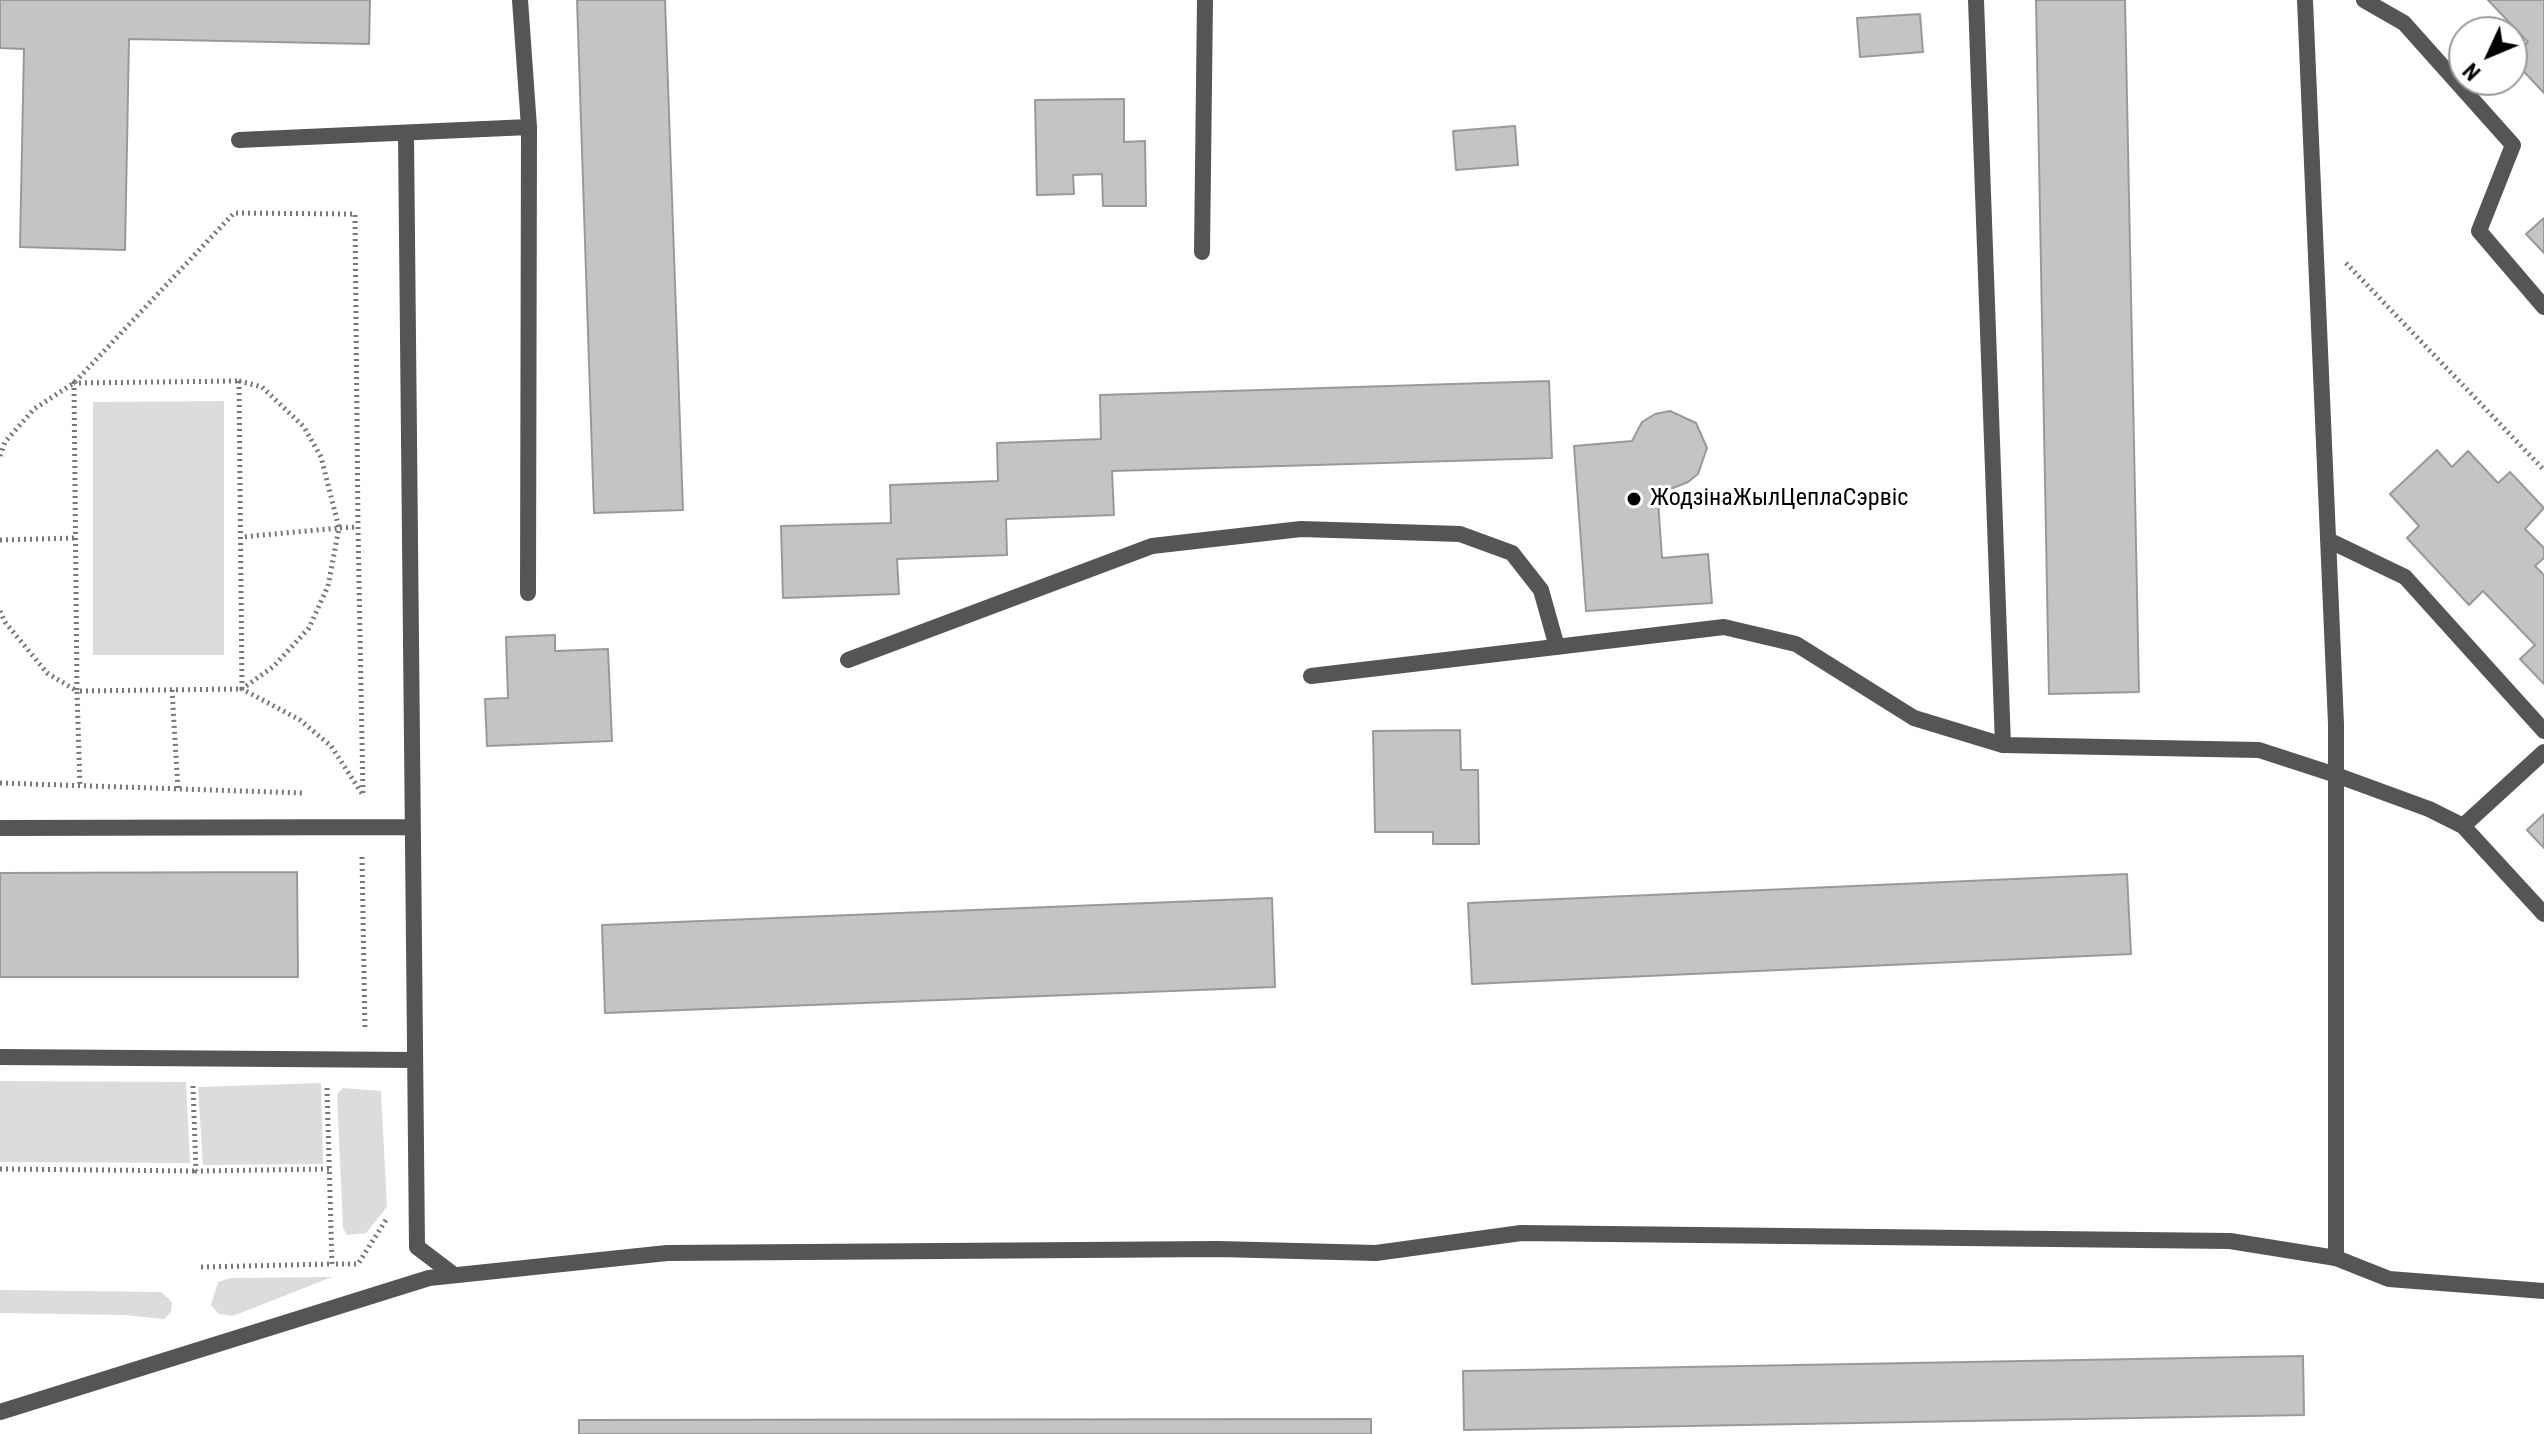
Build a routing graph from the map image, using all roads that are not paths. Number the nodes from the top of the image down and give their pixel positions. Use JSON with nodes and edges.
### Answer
{"nodes":[{"id":1,"x":520,"y":0,"type":"edge"},
{"id":2,"x":1205,"y":0,"type":"edge"},
{"id":3,"x":1976,"y":0,"type":"edge"},
{"id":4,"x":2305,"y":0,"type":"edge"},
{"id":5,"x":2364,"y":0,"type":"edge"},
{"id":6,"x":529,"y":127,"type":"junction"},
{"id":7,"x":406,"y":135,"type":"junction"},
{"id":8,"x":239,"y":140,"type":"dead end"},
{"id":9,"x":1202,"y":252,"type":"dead end"},
{"id":10,"x":2544,"y":307,"type":"edge"},
{"id":11,"x":2328,"y":540,"type":"junction"},
{"id":12,"x":528,"y":593,"type":"dead end"},
{"id":13,"x":1557,"y":647,"type":"junction"},
{"id":14,"x":848,"y":660,"type":"dead end"},
{"id":15,"x":1311,"y":676,"type":"dead end"},
{"id":16,"x":2544,"y":731,"type":"edge"},
{"id":17,"x":2003,"y":745,"type":"junction"},
{"id":18,"x":2544,"y":752,"type":"edge"},
{"id":19,"x":2336,"y":775,"type":"junction"},
{"id":20,"x":2463,"y":826,"type":"junction"},
{"id":21,"x":412,"y":827,"type":"junction"},
{"id":22,"x":0,"y":828,"type":"edge"},
{"id":23,"x":2544,"y":914,"type":"edge"},
{"id":24,"x":0,"y":1057,"type":"edge"},
{"id":25,"x":415,"y":1060,"type":"junction"},
{"id":26,"x":2336,"y":1258,"type":"junction"},
{"id":27,"x":454,"y":1275,"type":"junction"},
{"id":28,"x":2544,"y":1291,"type":"edge"},
{"id":29,"x":0,"y":1412,"type":"edge"}],
"edges":[{"from":1,"to":6,"type":"street"},
{"from":2,"to":9,"type":"street"},
{"from":3,"to":17,"type":"street"},
{"from":4,"to":11,"type":"street"},
{"from":5,"to":10,"type":"street"},
{"from":6,"to":7,"type":"street"},
{"from":6,"to":12,"type":"street"},
{"from":7,"to":8,"type":"street"},
{"from":7,"to":21,"type":"street"},
{"from":11,"to":16,"type":"street"},
{"from":11,"to":19,"type":"street"},
{"from":13,"to":14,"type":"street"},
{"from":13,"to":15,"type":"street"},
{"from":13,"to":17,"type":"street"},
{"from":17,"to":19,"type":"street"},
{"from":18,"to":20,"type":"street"},
{"from":19,"to":20,"type":"street"},
{"from":19,"to":26,"type":"street"},
{"from":20,"to":23,"type":"street"},
{"from":21,"to":22,"type":"street"},
{"from":21,"to":25,"type":"street"},
{"from":24,"to":25,"type":"street"},
{"from":25,"to":27,"type":"street"},
{"from":26,"to":27,"type":"street"},
{"from":26,"to":28,"type":"street"},
{"from":27,"to":29,"type":"street"}]}
